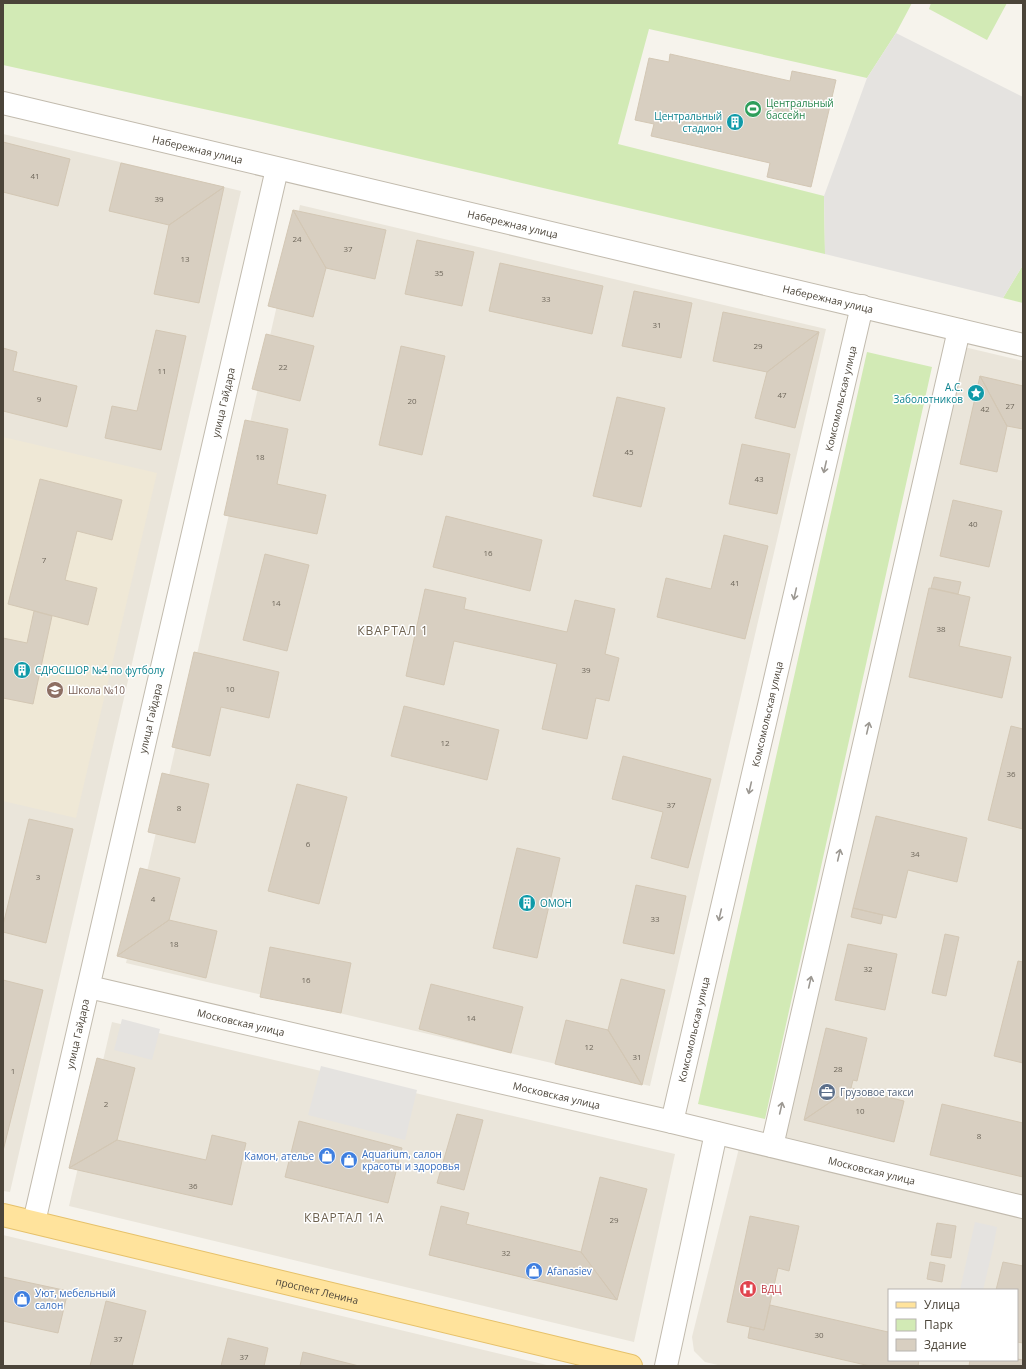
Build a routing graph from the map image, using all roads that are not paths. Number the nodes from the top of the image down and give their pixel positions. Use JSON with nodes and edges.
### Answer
{"nodes":[{"id":1,"x":3,"y":103,"type":"edge"},
{"id":2,"x":277,"y":169,"type":"junction"},
{"id":3,"x":862,"y":306,"type":"junction"},
{"id":4,"x":959,"y":330,"type":"junction"},
{"id":5,"x":1023,"y":345,"type":"edge"},
{"id":6,"x":89,"y":986,"type":"junction"},
{"id":7,"x":672,"y":1122,"type":"junction"},
{"id":8,"x":716,"y":1133,"type":"junction"},
{"id":9,"x":772,"y":1146,"type":"junction"},
{"id":10,"x":1023,"y":1207,"type":"edge"},
{"id":11,"x":3,"y":1215,"type":"edge"},
{"id":12,"x":34,"y":1222,"type":"junction"},
{"id":13,"x":631,"y":1366,"type":"edge"},
{"id":14,"x":666,"y":1366,"type":"edge"}],
"edges":[{"from":1,"to":2,"type":"street","name":"Набережная улица"},
{"from":2,"to":3,"type":"street","name":"Набережная улица"},
{"from":2,"to":6,"type":"street","name":"улица Гайдара"},
{"from":3,"to":4,"type":"street","name":"Набережная улица"},
{"from":3,"to":7,"type":"street","name":"Комсомольская улица","one_way":true},
{"from":4,"to":5,"type":"street","name":"Набережная улица"},
{"from":9,"to":4,"type":"street","one_way":true},
{"from":6,"to":7,"type":"street","name":"Московская улица"},
{"from":6,"to":12,"type":"street","name":"улица Гайдара"},
{"from":7,"to":8,"type":"street","name":"Московская улица"},
{"from":8,"to":9,"type":"street","name":"Московская улица"},
{"from":8,"to":14,"type":"street"},
{"from":9,"to":10,"type":"street","name":"Московская улица"},
{"from":11,"to":12,"type":"main road","name":"проспект Ленина"},
{"from":12,"to":13,"type":"main road","name":"проспект Ленина"}]}
